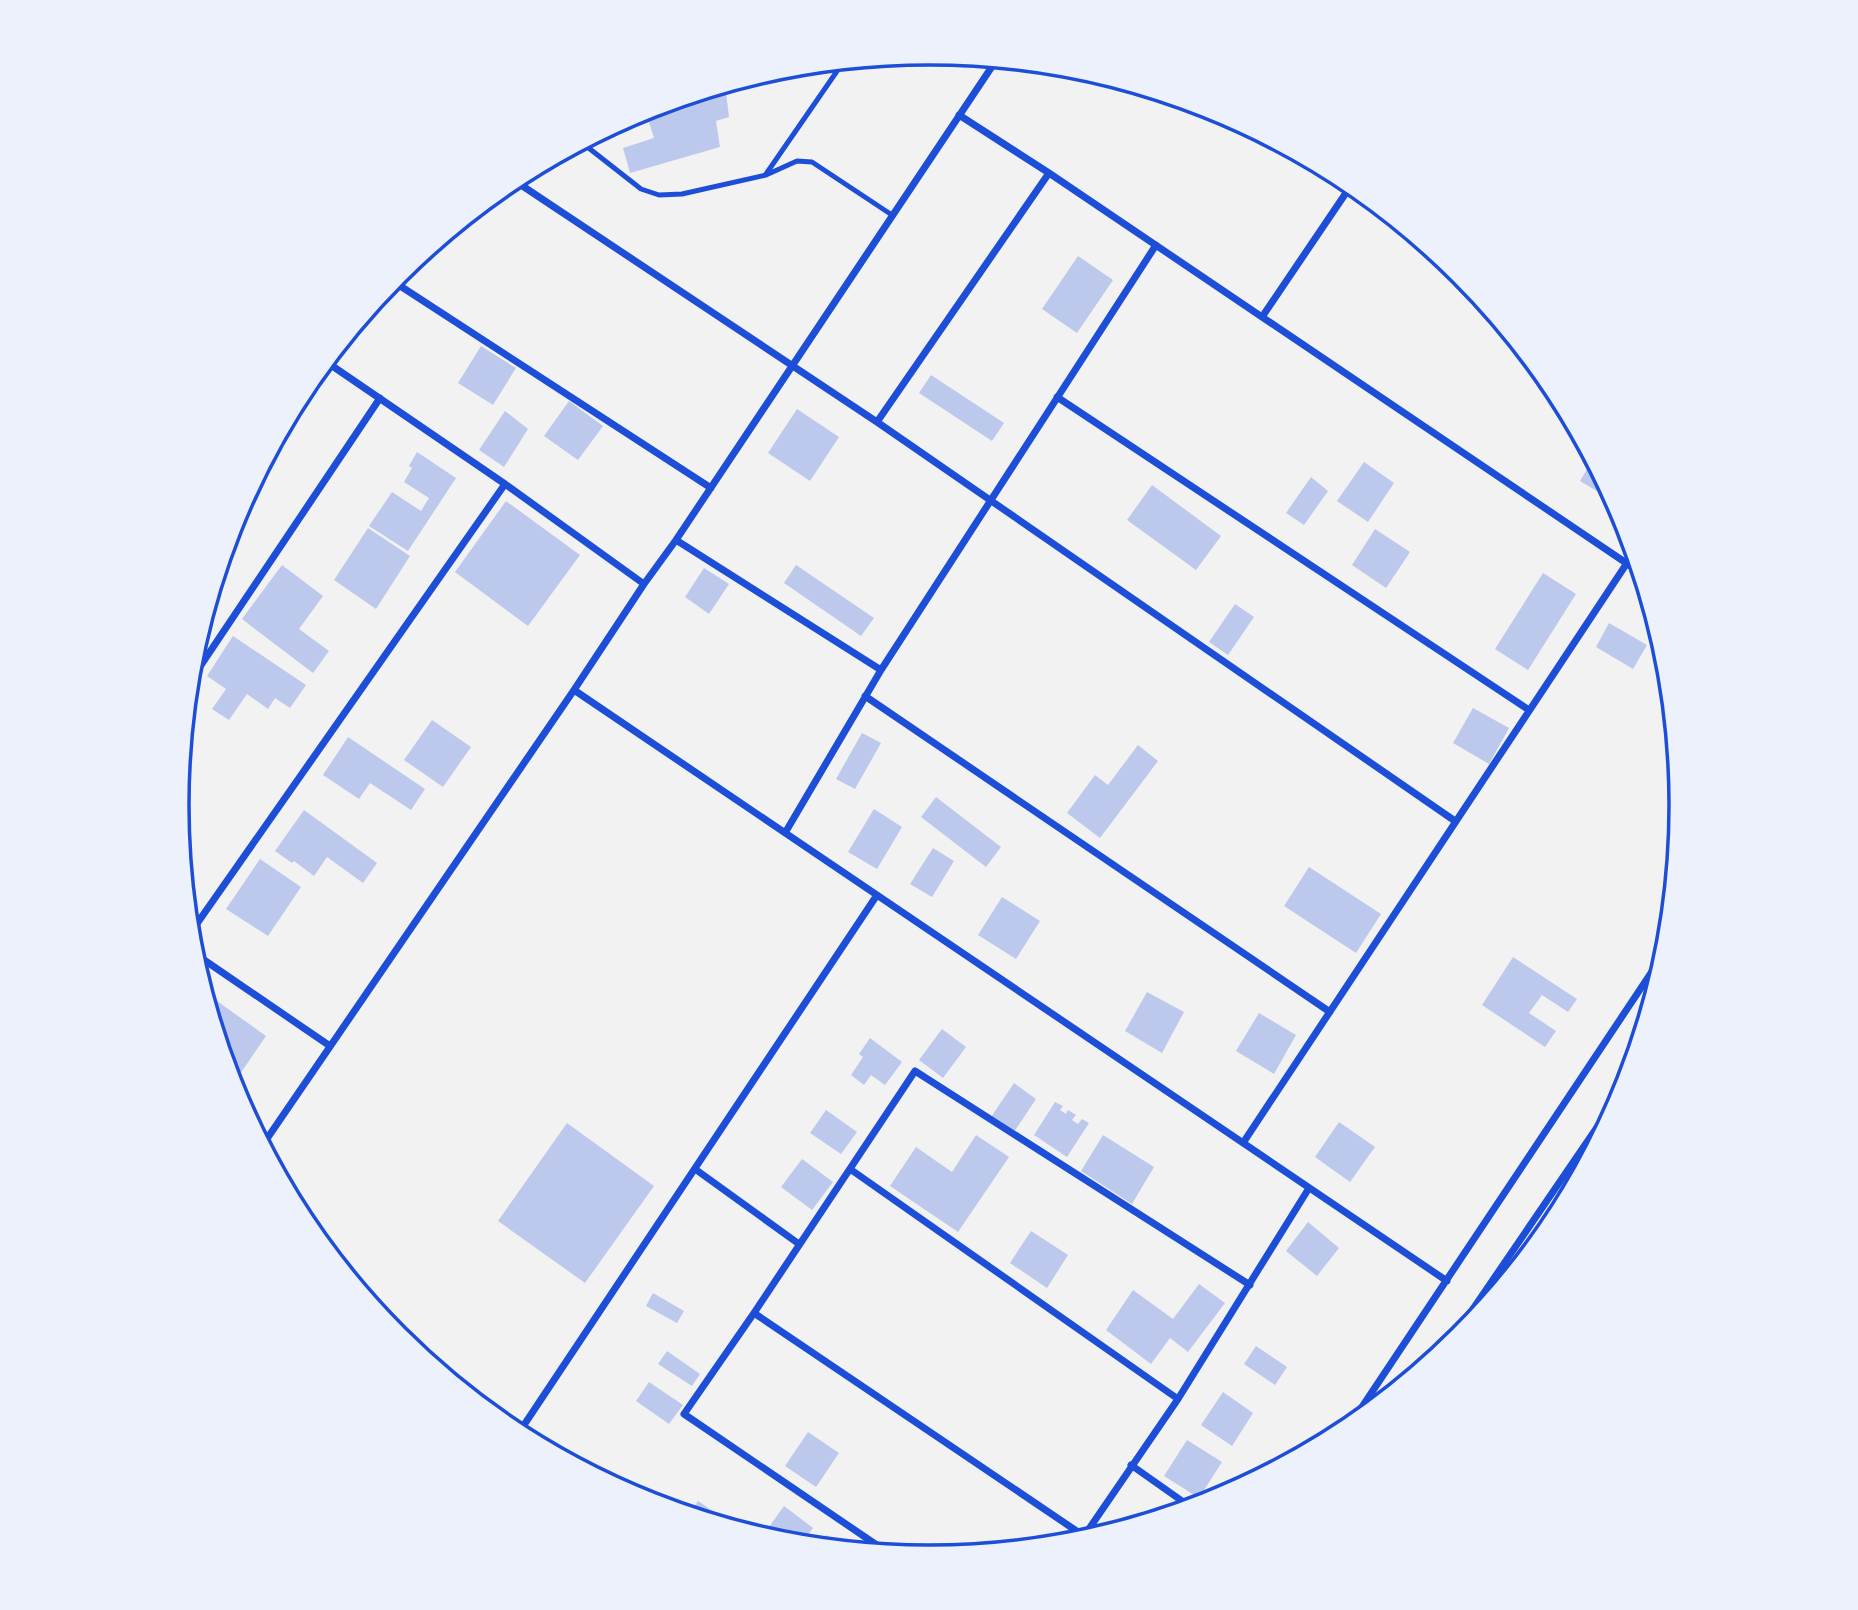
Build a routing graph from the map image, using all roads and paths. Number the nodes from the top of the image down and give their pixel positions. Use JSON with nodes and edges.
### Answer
{"nodes":[{"id":1,"x":990,"y":67,"type":"edge"},
{"id":2,"x":838,"y":70,"type":"edge"},
{"id":3,"x":959,"y":115,"type":"junction"},
{"id":4,"x":589,"y":148,"type":"edge"},
{"id":5,"x":1049,"y":173,"type":"junction"},
{"id":6,"x":766,"y":175,"type":"junction"},
{"id":7,"x":524,"y":186,"type":"edge"},
{"id":8,"x":1345,"y":194,"type":"edge"},
{"id":9,"x":892,"y":215,"type":"junction"},
{"id":10,"x":1156,"y":245,"type":"junction"},
{"id":11,"x":401,"y":287,"type":"edge"},
{"id":12,"x":1262,"y":317,"type":"junction"},
{"id":13,"x":791,"y":366,"type":"junction"},
{"id":14,"x":333,"y":367,"type":"edge"},
{"id":15,"x":1057,"y":397,"type":"junction"},
{"id":16,"x":380,"y":398,"type":"junction"},
{"id":17,"x":877,"y":422,"type":"junction"},
{"id":18,"x":505,"y":484,"type":"junction"},
{"id":19,"x":711,"y":488,"type":"junction"},
{"id":20,"x":990,"y":500,"type":"junction"},
{"id":21,"x":676,"y":540,"type":"junction"},
{"id":22,"x":1627,"y":564,"type":"joint"},
{"id":23,"x":644,"y":584,"type":"junction"},
{"id":24,"x":203,"y":661,"type":"edge"},
{"id":25,"x":881,"y":670,"type":"junction"},
{"id":26,"x":574,"y":690,"type":"junction"},
{"id":27,"x":865,"y":696,"type":"junction"},
{"id":28,"x":1530,"y":710,"type":"junction"},
{"id":29,"x":1455,"y":821,"type":"junction"},
{"id":30,"x":785,"y":833,"type":"junction"},
{"id":31,"x":877,"y":895,"type":"junction"},
{"id":32,"x":198,"y":922,"type":"edge"},
{"id":33,"x":206,"y":961,"type":"edge"},
{"id":34,"x":1649,"y":977,"type":"edge"},
{"id":35,"x":1330,"y":1012,"type":"junction"},
{"id":36,"x":330,"y":1046,"type":"junction"},
{"id":37,"x":268,"y":1137,"type":"edge"},
{"id":38,"x":1590,"y":1138,"type":"edge"},
{"id":39,"x":1243,"y":1143,"type":"junction"},
{"id":40,"x":695,"y":1169,"type":"junction"},
{"id":41,"x":850,"y":1169,"type":"junction"},
{"id":42,"x":1310,"y":1188,"type":"junction"},
{"id":43,"x":799,"y":1244,"type":"junction"},
{"id":44,"x":1447,"y":1281,"type":"junction"},
{"id":45,"x":1250,"y":1285,"type":"junction"},
{"id":46,"x":1479,"y":1300,"type":"edge"},
{"id":47,"x":754,"y":1313,"type":"junction"},
{"id":48,"x":1178,"y":1399,"type":"junction"},
{"id":49,"x":1365,"y":1402,"type":"edge"},
{"id":50,"x":525,"y":1424,"type":"edge"},
{"id":51,"x":1131,"y":1465,"type":"junction"},
{"id":52,"x":1181,"y":1501,"type":"edge"},
{"id":53,"x":1090,"y":1527,"type":"edge"},
{"id":54,"x":1071,"y":1531,"type":"edge"},
{"id":55,"x":874,"y":1543,"type":"edge"}],
"edges":[{"from":1,"to":3,"type":"street"},
{"from":2,"to":6,"type":"lane"},
{"from":3,"to":5,"type":"street"},
{"from":3,"to":9,"type":"street"},
{"from":4,"to":6,"type":"lane"},
{"from":5,"to":10,"type":"street"},
{"from":5,"to":17,"type":"street"},
{"from":6,"to":9,"type":"lane"},
{"from":7,"to":13,"type":"street"},
{"from":8,"to":12,"type":"street"},
{"from":9,"to":13,"type":"street"},
{"from":10,"to":12,"type":"street"},
{"from":10,"to":15,"type":"street"},
{"from":11,"to":19,"type":"street"},
{"from":12,"to":22,"type":"street"},
{"from":13,"to":17,"type":"street"},
{"from":13,"to":19,"type":"street"},
{"from":14,"to":16,"type":"street"},
{"from":15,"to":20,"type":"street"},
{"from":15,"to":28,"type":"street"},
{"from":16,"to":18,"type":"street"},
{"from":16,"to":24,"type":"street"},
{"from":17,"to":20,"type":"street"},
{"from":18,"to":23,"type":"street"},
{"from":18,"to":32,"type":"street"},
{"from":19,"to":21,"type":"street"},
{"from":20,"to":25,"type":"street"},
{"from":20,"to":29,"type":"street"},
{"from":21,"to":23,"type":"street"},
{"from":21,"to":25,"type":"street"},
{"from":22,"to":28,"type":"street"},
{"from":23,"to":26,"type":"street"},
{"from":25,"to":27,"type":"street"},
{"from":26,"to":30,"type":"street"},
{"from":26,"to":36,"type":"street"},
{"from":27,"to":30,"type":"street"},
{"from":27,"to":35,"type":"street"},
{"from":28,"to":29,"type":"street"},
{"from":29,"to":35,"type":"street"},
{"from":30,"to":31,"type":"street"},
{"from":31,"to":39,"type":"street"},
{"from":31,"to":40,"type":"street"},
{"from":33,"to":36,"type":"street"},
{"from":34,"to":44,"type":"street"},
{"from":35,"to":39,"type":"street"},
{"from":36,"to":37,"type":"street"},
{"from":38,"to":46,"type":"street"},
{"from":39,"to":42,"type":"street"},
{"from":40,"to":43,"type":"street"},
{"from":40,"to":50,"type":"street"},
{"from":41,"to":43,"type":"street"},
{"from":41,"to":45,"type":"street"},
{"from":41,"to":48,"type":"street"},
{"from":42,"to":44,"type":"street"},
{"from":42,"to":45,"type":"street"},
{"from":43,"to":47,"type":"street"},
{"from":44,"to":49,"type":"street"},
{"from":45,"to":48,"type":"street"},
{"from":47,"to":54,"type":"street"},
{"from":47,"to":55,"type":"street"},
{"from":48,"to":51,"type":"street"},
{"from":51,"to":52,"type":"street"},
{"from":51,"to":53,"type":"street"}]}
